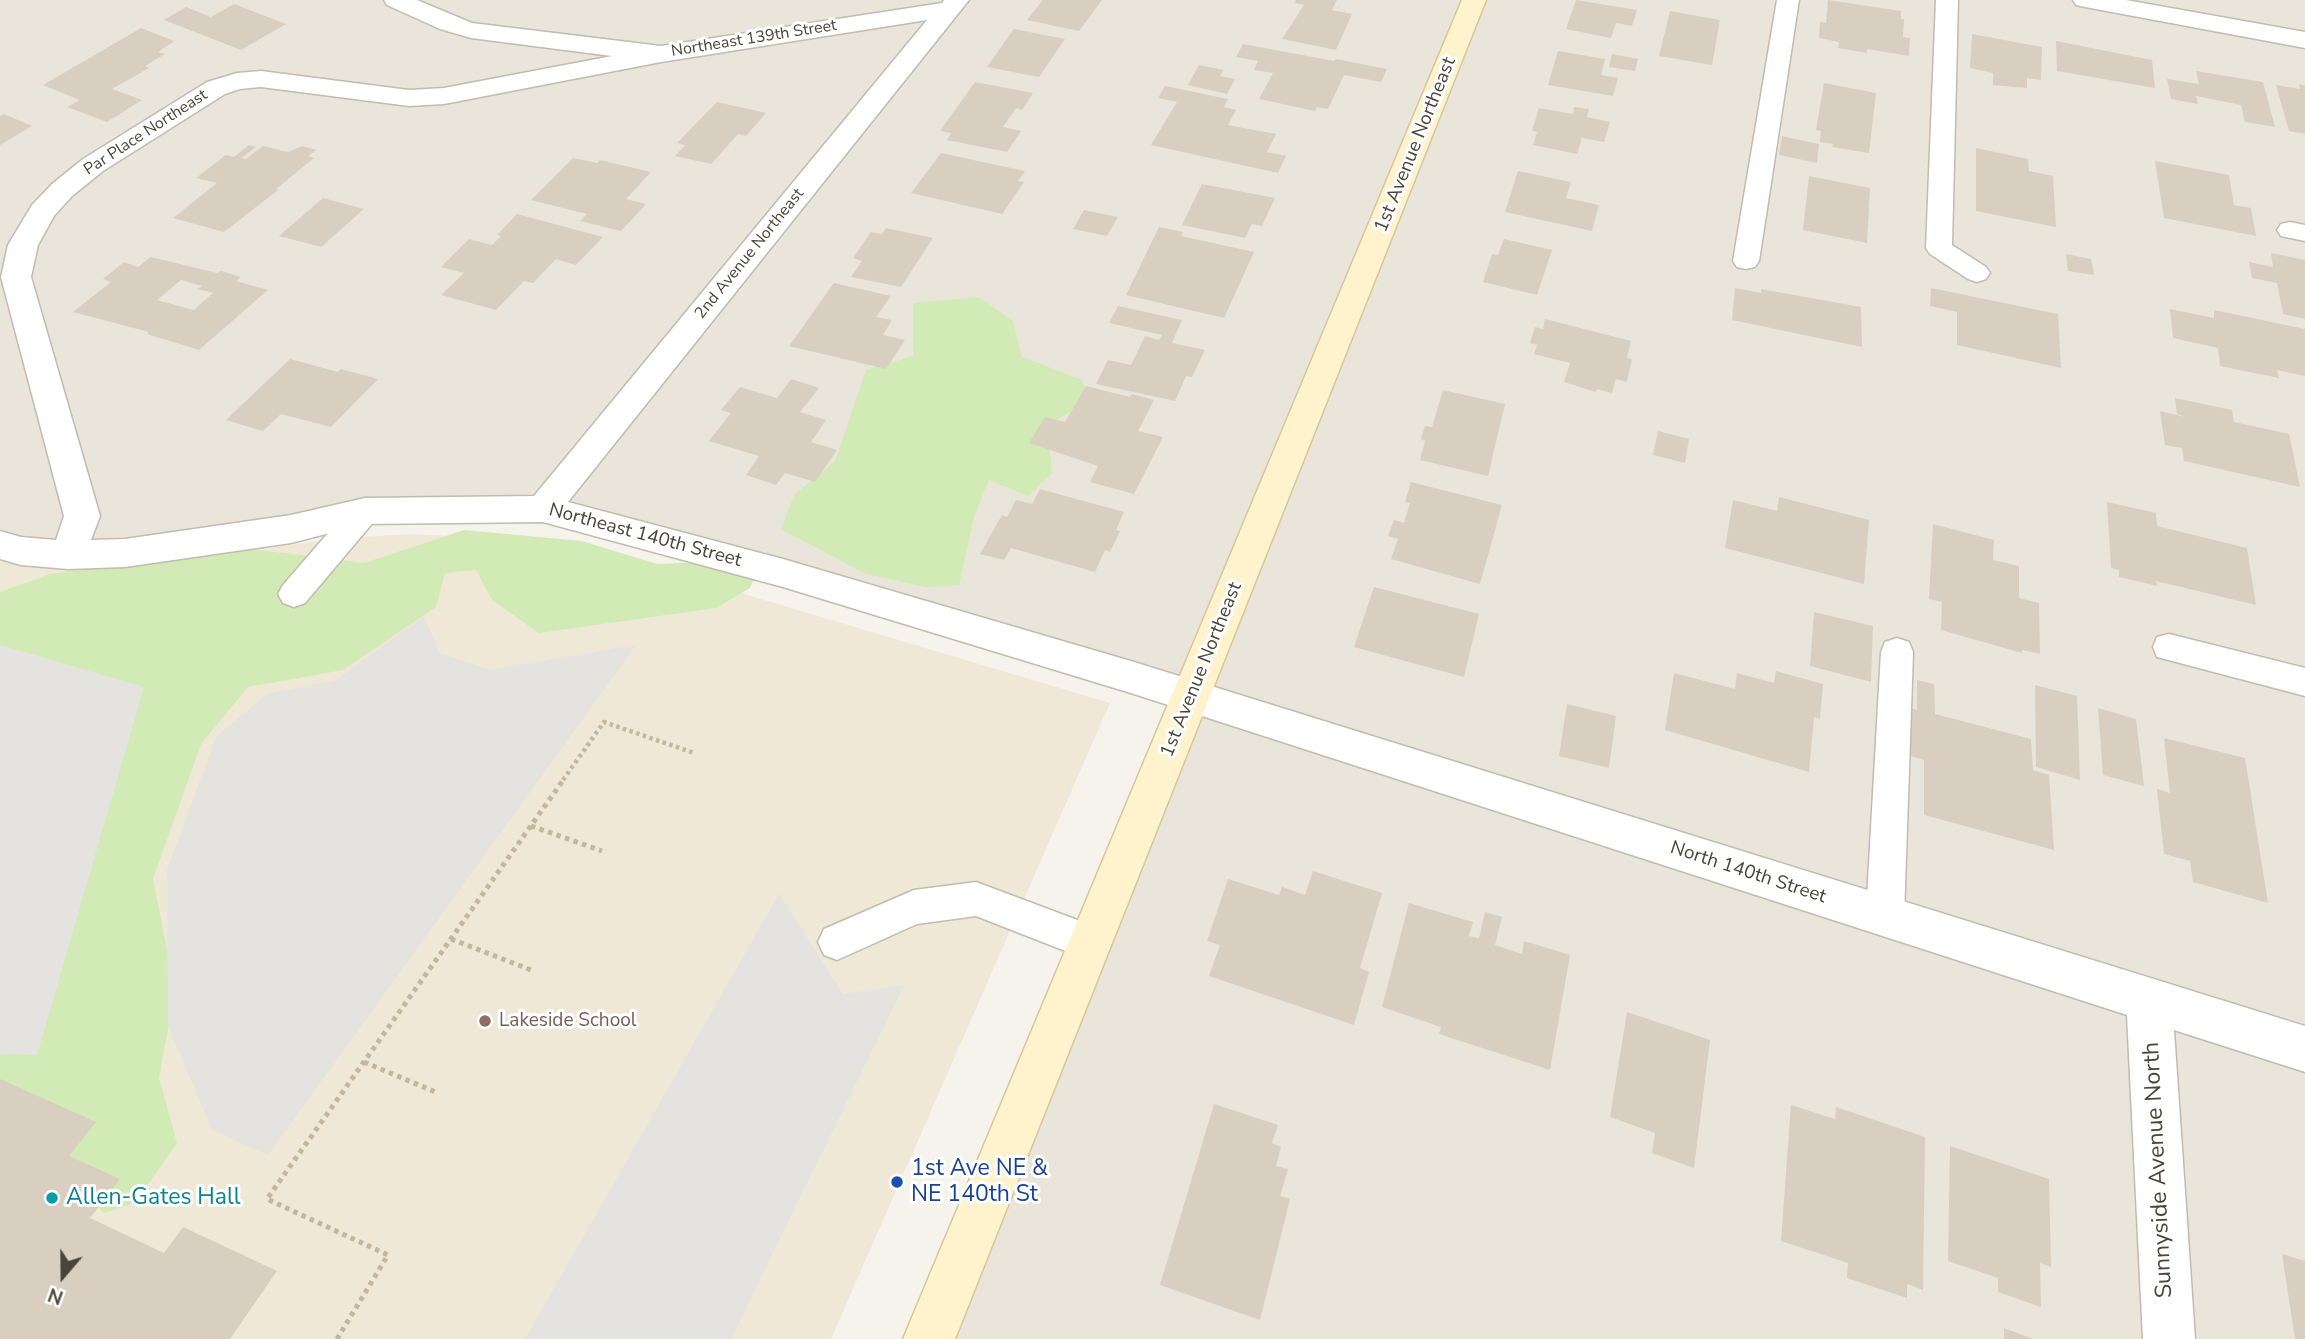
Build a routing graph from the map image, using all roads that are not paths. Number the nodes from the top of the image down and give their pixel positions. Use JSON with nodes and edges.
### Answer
{"nodes":[{"id":1,"x":396,"y":0,"type":"edge"},
{"id":2,"x":1474,"y":0,"type":"edge"},
{"id":3,"x":1788,"y":0,"type":"edge"},
{"id":4,"x":1947,"y":0,"type":"edge"},
{"id":5,"x":2085,"y":0,"type":"edge"},
{"id":6,"x":953,"y":5,"type":"edge"},
{"id":7,"x":2305,"y":40,"type":"edge"},
{"id":8,"x":661,"y":54,"type":"junction"},
{"id":9,"x":1746,"y":261,"type":"dead end"},
{"id":10,"x":1978,"y":273,"type":"dead end"},
{"id":11,"x":543,"y":509,"type":"junction"},
{"id":12,"x":365,"y":511,"type":"junction"},
{"id":13,"x":0,"y":545,"type":"edge"},
{"id":14,"x":68,"y":555,"type":"junction"},
{"id":15,"x":294,"y":594,"type":"dead end"},
{"id":16,"x":2169,"y":647,"type":"dead end"},
{"id":17,"x":1897,"y":652,"type":"dead end"},
{"id":18,"x":2305,"y":682,"type":"edge"},
{"id":19,"x":1192,"y":696,"type":"junction"},
{"id":20,"x":1885,"y":916,"type":"junction"},
{"id":21,"x":837,"y":942,"type":"dead end"},
{"id":22,"x":1091,"y":943,"type":"junction"},
{"id":23,"x":2149,"y":1002,"type":"junction"},
{"id":24,"x":2305,"y":1049,"type":"edge"},
{"id":25,"x":929,"y":1339,"type":"edge"},
{"id":26,"x":2169,"y":1339,"type":"edge"}],
"edges":[{"from":1,"to":8,"type":"street","name":"Northeast 139th Street"},
{"from":2,"to":19,"type":"street","name":"1st Avenue Northeast"},
{"from":3,"to":9,"type":"lane"},
{"from":4,"to":10,"type":"lane"},
{"from":5,"to":7,"type":"street"},
{"from":6,"to":8,"type":"street","name":"Northeast 139th Street"},
{"from":6,"to":11,"type":"street","name":"2nd Avenue Northeast"},
{"from":8,"to":14,"type":"street","name":"Par Place Northeast"},
{"from":11,"to":12,"type":"street","name":"Northeast 140th Street"},
{"from":11,"to":19,"type":"street","name":"Northeast 140th Street"},
{"from":12,"to":14,"type":"street","name":"Northeast 140th Street"},
{"from":12,"to":15,"type":"lane"},
{"from":13,"to":14,"type":"street","name":"Northeast 140th Street"},
{"from":16,"to":18,"type":"lane"},
{"from":17,"to":20,"type":"lane"},
{"from":19,"to":20,"type":"street","name":"North 140th Street"},
{"from":19,"to":22,"type":"street","name":"1st Avenue Northeast"},
{"from":20,"to":23,"type":"street","name":"North 140th Street"},
{"from":21,"to":22,"type":"lane"},
{"from":22,"to":25,"type":"street","name":"1st Avenue Northeast"},
{"from":23,"to":24,"type":"street","name":"North 140th Street"},
{"from":23,"to":26,"type":"street","name":"Sunnyside Avenue North"}]}
